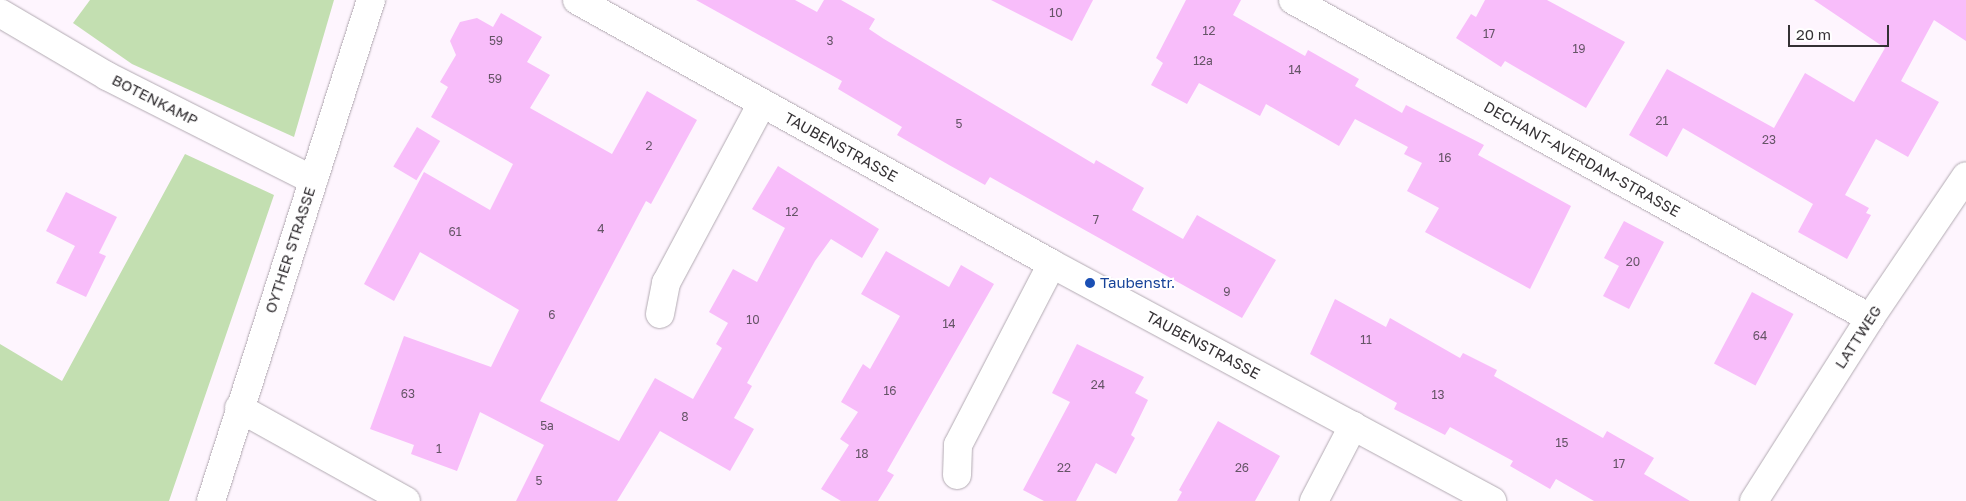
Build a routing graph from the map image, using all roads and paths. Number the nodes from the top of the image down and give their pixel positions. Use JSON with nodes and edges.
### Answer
{"nodes":[{"id":1,"x":371,"y":0,"type":"edge"},
{"id":2,"x":577,"y":0,"type":"edge"},
{"id":3,"x":1294,"y":0,"type":"edge"},
{"id":4,"x":0,"y":13,"type":"edge"},
{"id":5,"x":762,"y":103,"type":"junction"},
{"id":6,"x":1966,"y":176,"type":"edge"},
{"id":7,"x":313,"y":180,"type":"junction"},
{"id":8,"x":1052,"y":264,"type":"junction"},
{"id":9,"x":660,"y":314,"type":"dead end"},
{"id":10,"x":1870,"y":318,"type":"junction"},
{"id":11,"x":239,"y":408,"type":"junction"},
{"id":12,"x":1353,"y":426,"type":"junction"},
{"id":13,"x":957,"y":475,"type":"dead end"},
{"id":14,"x":211,"y":501,"type":"edge"},
{"id":15,"x":406,"y":501,"type":"edge"},
{"id":16,"x":1314,"y":501,"type":"edge"},
{"id":17,"x":1492,"y":501,"type":"edge"},
{"id":18,"x":1754,"y":501,"type":"edge"}],
"edges":[{"from":1,"to":7,"type":"street","name":"OYTHER STRASSE"},
{"from":2,"to":5,"type":"street","name":"TAUBENSTRASSE"},
{"from":3,"to":10,"type":"street","name":"DECHANT-AVERDAM-STRASSE"},
{"from":4,"to":7,"type":"street","name":"BOTENKAMP"},
{"from":5,"to":8,"type":"street","name":"TAUBENSTRASSE"},
{"from":5,"to":9,"type":"street"},
{"from":6,"to":10,"type":"street","name":"LATTWEG"},
{"from":7,"to":11,"type":"street","name":"OYTHER STRASSE"},
{"from":8,"to":12,"type":"street","name":"TAUBENSTRASSE"},
{"from":8,"to":13,"type":"street"},
{"from":10,"to":18,"type":"street","name":"LATTWEG"},
{"from":11,"to":14,"type":"street","name":"OYTHER STRASSE"},
{"from":11,"to":15,"type":"street"},
{"from":12,"to":16,"type":"street"},
{"from":12,"to":17,"type":"street","name":"TAUBENSTRASSE"}]}
